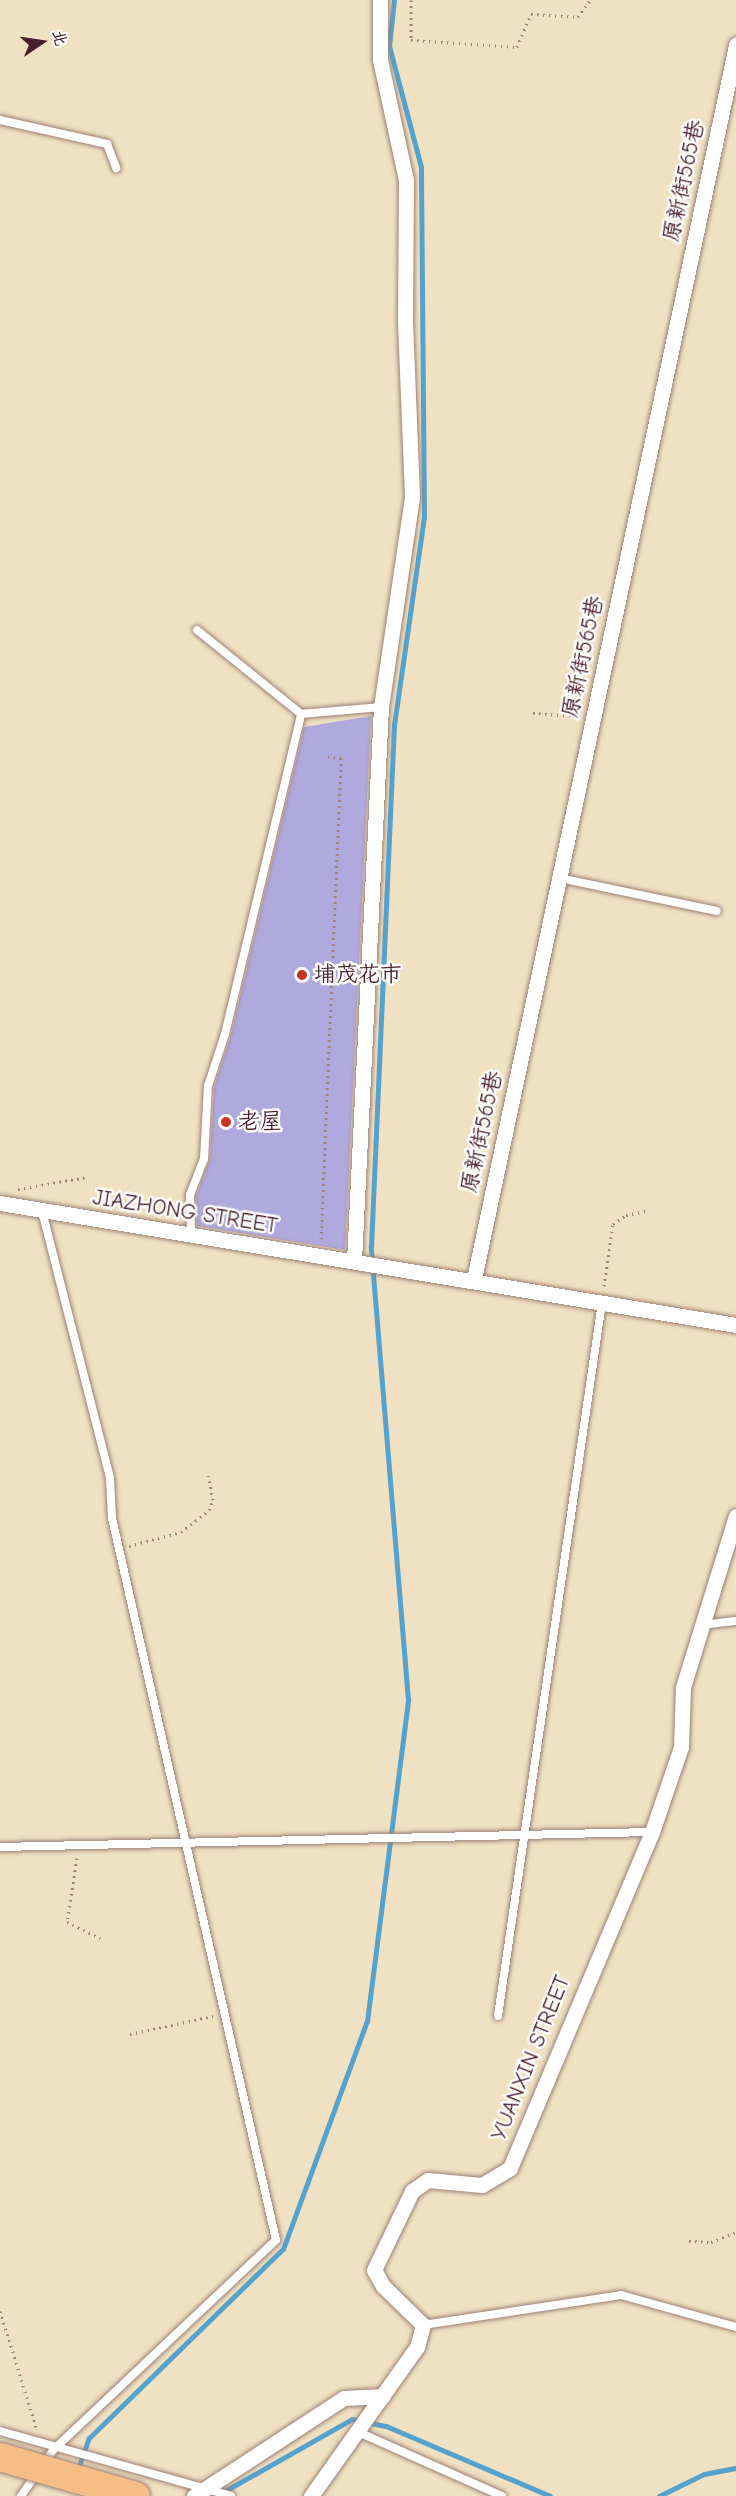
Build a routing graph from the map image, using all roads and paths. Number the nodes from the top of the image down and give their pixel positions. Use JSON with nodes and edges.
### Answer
{"nodes":[{"id":1,"x":380,"y":0,"type":"edge"},
{"id":2,"x":411,"y":0,"type":"edge"},
{"id":3,"x":590,"y":0,"type":"edge"},
{"id":4,"x":736,"y":45,"type":"edge"},
{"id":5,"x":0,"y":120,"type":"edge"},
{"id":6,"x":116,"y":168,"type":"dead end"},
{"id":7,"x":197,"y":630,"type":"dead end"},
{"id":8,"x":381,"y":707,"type":"junction"},
{"id":9,"x":533,"y":713,"type":"dead end"},
{"id":10,"x":301,"y":714,"type":"junction"},
{"id":11,"x":593,"y":718,"type":"junction"},
{"id":12,"x":324,"y":756,"type":"dead end"},
{"id":13,"x":559,"y":878,"type":"junction"},
{"id":14,"x":717,"y":911,"type":"dead end"},
{"id":15,"x":87,"y":1177,"type":"dead end"},
{"id":16,"x":11,"y":1190,"type":"dead end"},
{"id":17,"x":0,"y":1203,"type":"edge"},
{"id":18,"x":647,"y":1210,"type":"dead end"},
{"id":19,"x":42,"y":1211,"type":"junction"},
{"id":20,"x":191,"y":1237,"type":"junction"},
{"id":21,"x":321,"y":1256,"type":"junction"},
{"id":22,"x":359,"y":1262,"type":"junction"},
{"id":23,"x":474,"y":1279,"type":"junction"},
{"id":24,"x":602,"y":1302,"type":"junction"},
{"id":25,"x":736,"y":1325,"type":"edge"},
{"id":26,"x":208,"y":1475,"type":"dead end"},
{"id":27,"x":736,"y":1515,"type":"edge"},
{"id":28,"x":119,"y":1549,"type":"junction"},
{"id":29,"x":736,"y":1621,"type":"edge"},
{"id":30,"x":700,"y":1625,"type":"junction"},
{"id":31,"x":652,"y":1832,"type":"junction"},
{"id":32,"x":525,"y":1836,"type":"junction"},
{"id":33,"x":183,"y":1841,"type":"junction"},
{"id":34,"x":80,"y":1844,"type":"junction"},
{"id":35,"x":0,"y":1847,"type":"edge"},
{"id":36,"x":100,"y":1938,"type":"dead end"},
{"id":37,"x":224,"y":2013,"type":"junction"},
{"id":38,"x":498,"y":2016,"type":"dead end"},
{"id":39,"x":130,"y":2034,"type":"dead end"},
{"id":40,"x":736,"y":2232,"type":"edge"},
{"id":41,"x":688,"y":2241,"type":"dead end"},
{"id":42,"x":0,"y":2311,"type":"edge"},
{"id":43,"x":423,"y":2325,"type":"junction"},
{"id":44,"x":736,"y":2327,"type":"edge"},
{"id":45,"x":379,"y":2400,"type":"junction"},
{"id":46,"x":0,"y":2431,"type":"edge"},
{"id":47,"x":356,"y":2431,"type":"junction"},
{"id":48,"x":41,"y":2445,"type":"junction"},
{"id":49,"x":54,"y":2449,"type":"junction"},
{"id":50,"x":0,"y":2457,"type":"edge"},
{"id":51,"x":202,"y":2492,"type":"edge"},
{"id":52,"x":21,"y":2496,"type":"edge"},
{"id":53,"x":136,"y":2496,"type":"edge"},
{"id":54,"x":231,"y":2496,"type":"edge"},
{"id":55,"x":311,"y":2496,"type":"edge"},
{"id":56,"x":502,"y":2496,"type":"edge"}],
"edges":[{"from":1,"to":8,"type":"street"},
{"from":2,"to":3,"type":"path"},
{"from":4,"to":11,"type":"street","name":"原新街565巷"},
{"from":5,"to":6,"type":"lane"},
{"from":7,"to":10,"type":"lane"},
{"from":8,"to":10,"type":"lane"},
{"from":8,"to":22,"type":"street"},
{"from":9,"to":11,"type":"path"},
{"from":10,"to":20,"type":"lane"},
{"from":11,"to":13,"type":"street","name":"原新街565巷"},
{"from":12,"to":21,"type":"path"},
{"from":13,"to":14,"type":"lane"},
{"from":13,"to":23,"type":"street","name":"原新街565巷"},
{"from":15,"to":16,"type":"path"},
{"from":17,"to":19,"type":"street","name":"JIAZHONG STREET"},
{"from":18,"to":24,"type":"path"},
{"from":19,"to":20,"type":"street","name":"JIAZHONG STREET"},
{"from":19,"to":28,"type":"lane"},
{"from":20,"to":21,"type":"street","name":"JIAZHONG STREET"},
{"from":21,"to":22,"type":"street","name":"JIAZHONG STREET"},
{"from":22,"to":23,"type":"street","name":"JIAZHONG STREET"},
{"from":23,"to":24,"type":"street"},
{"from":24,"to":25,"type":"street"},
{"from":24,"to":32,"type":"lane"},
{"from":26,"to":28,"type":"path"},
{"from":27,"to":30,"type":"street","name":"YUANXIN STREET"},
{"from":28,"to":33,"type":"lane"},
{"from":29,"to":30,"type":"lane"},
{"from":30,"to":31,"type":"street","name":"YUANXIN STREET"},
{"from":31,"to":32,"type":"lane"},
{"from":31,"to":43,"type":"street","name":"YUANXIN STREET"},
{"from":32,"to":33,"type":"lane"},
{"from":32,"to":38,"type":"lane"},
{"from":33,"to":34,"type":"lane"},
{"from":33,"to":37,"type":"lane"},
{"from":34,"to":35,"type":"lane"},
{"from":34,"to":36,"type":"path"},
{"from":37,"to":39,"type":"path"},
{"from":37,"to":49,"type":"lane"},
{"from":40,"to":41,"type":"path"},
{"from":42,"to":48,"type":"path"},
{"from":43,"to":44,"type":"lane"},
{"from":43,"to":45,"type":"street"},
{"from":45,"to":47,"type":"street"},
{"from":45,"to":51,"type":"street"},
{"from":46,"to":48,"type":"lane"},
{"from":47,"to":55,"type":"street"},
{"from":47,"to":56,"type":"lane"},
{"from":48,"to":49,"type":"lane"},
{"from":49,"to":51,"type":"lane"},
{"from":49,"to":52,"type":"lane"},
{"from":50,"to":53,"type":"highway","bridge":true},
{"from":51,"to":54,"type":"lane"}]}
